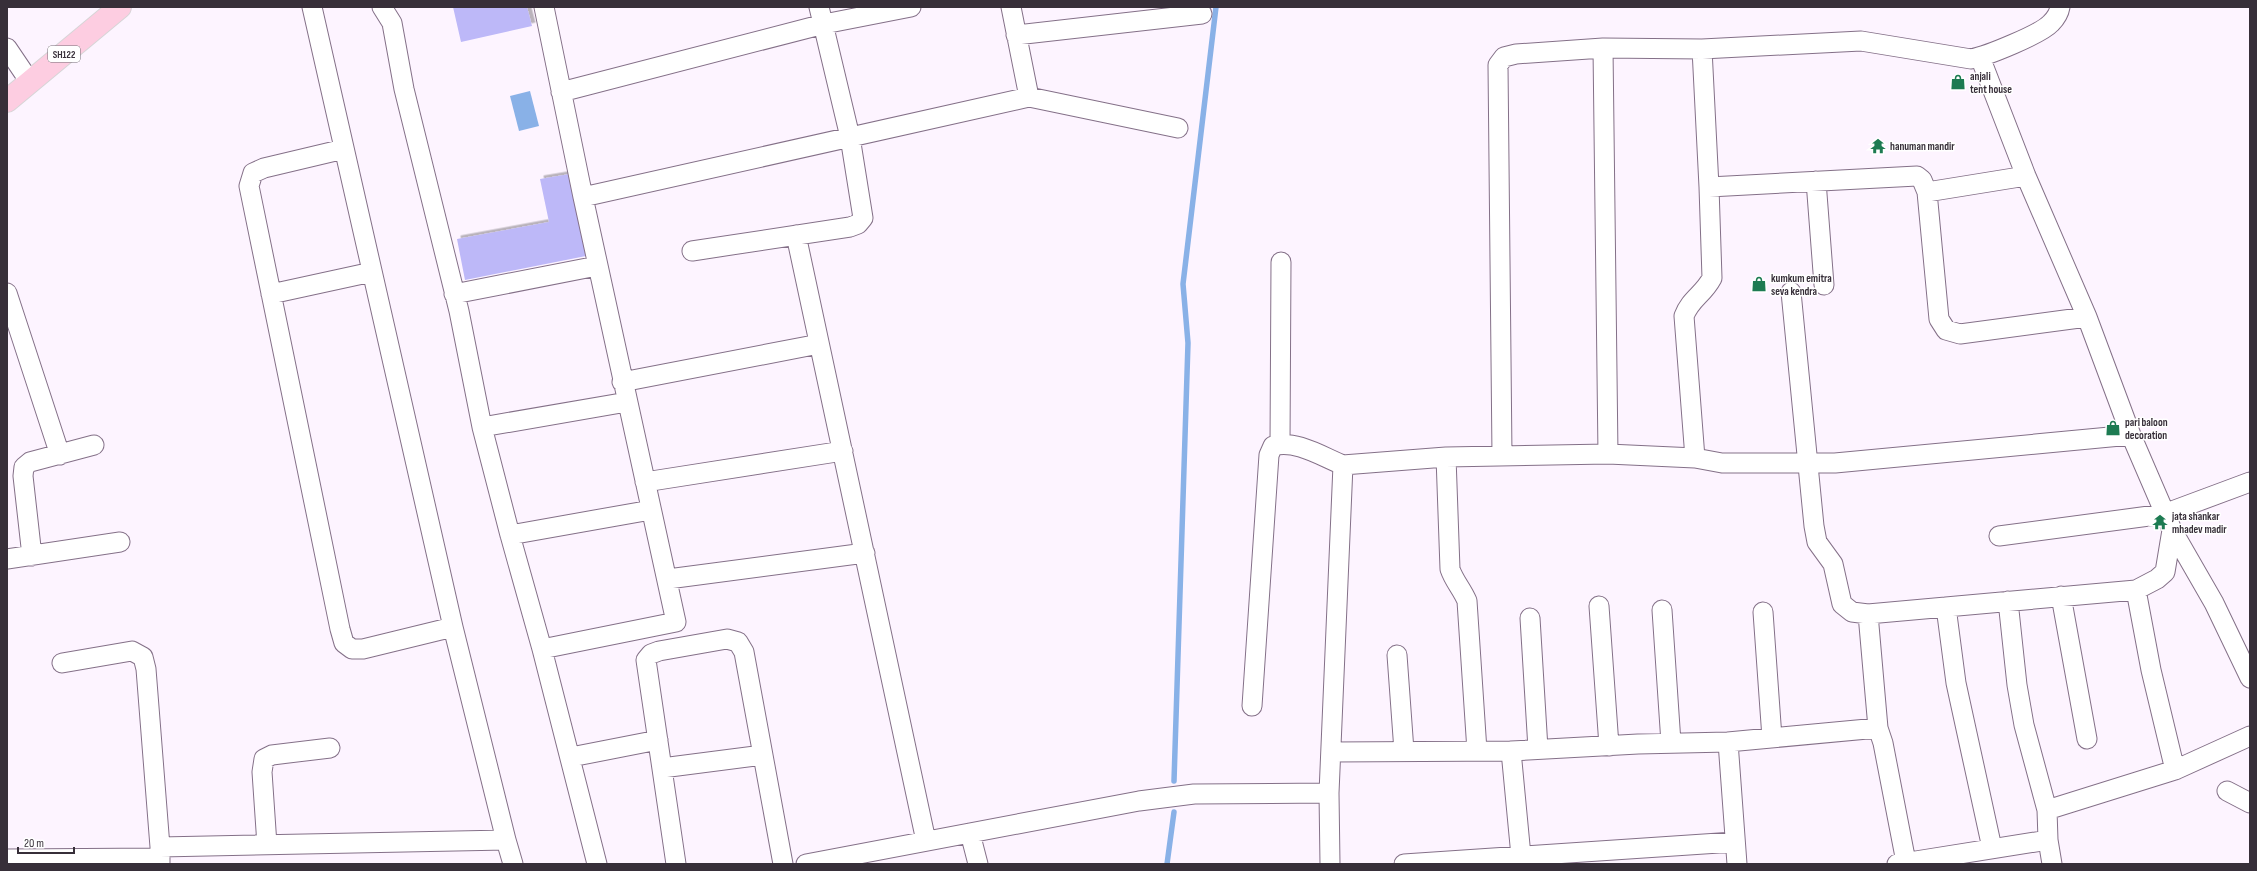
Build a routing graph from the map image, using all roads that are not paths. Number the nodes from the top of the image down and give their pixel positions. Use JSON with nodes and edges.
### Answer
{"nodes":[{"id":1,"x":120,"y":7,"type":"edge"},
{"id":2,"x":312,"y":7,"type":"edge"},
{"id":3,"x":382,"y":7,"type":"edge"},
{"id":4,"x":544,"y":7,"type":"edge"},
{"id":5,"x":911,"y":7,"type":"edge"},
{"id":6,"x":1010,"y":7,"type":"edge"},
{"id":7,"x":2060,"y":7,"type":"edge"},
{"id":8,"x":1202,"y":14,"type":"dead end"},
{"id":9,"x":822,"y":16,"type":"edge"},
{"id":10,"x":1016,"y":35,"type":"junction"},
{"id":11,"x":7,"y":48,"type":"edge"},
{"id":12,"x":1603,"y":48,"type":"junction"},
{"id":13,"x":1702,"y":48,"type":"junction"},
{"id":14,"x":1980,"y":57,"type":"junction"},
{"id":15,"x":30,"y":82,"type":"junction"},
{"id":16,"x":561,"y":92,"type":"junction"},
{"id":17,"x":1030,"y":97,"type":"junction"},
{"id":18,"x":7,"y":101,"type":"edge"},
{"id":19,"x":1178,"y":128,"type":"dead end"},
{"id":20,"x":850,"y":137,"type":"junction"},
{"id":21,"x":344,"y":149,"type":"junction"},
{"id":22,"x":2026,"y":176,"type":"junction"},
{"id":23,"x":1816,"y":181,"type":"junction"},
{"id":24,"x":1709,"y":186,"type":"junction"},
{"id":25,"x":1927,"y":192,"type":"junction"},
{"id":26,"x":583,"y":197,"type":"junction"},
{"id":27,"x":796,"y":235,"type":"junction"},
{"id":28,"x":692,"y":251,"type":"dead end"},
{"id":29,"x":1281,"y":262,"type":"dead end"},
{"id":30,"x":597,"y":266,"type":"junction"},
{"id":31,"x":372,"y":272,"type":"junction"},
{"id":32,"x":1824,"y":285,"type":"dead end"},
{"id":33,"x":1791,"y":292,"type":"dead end"},
{"id":34,"x":7,"y":293,"type":"edge"},
{"id":35,"x":271,"y":294,"type":"junction"},
{"id":36,"x":454,"y":294,"type":"junction"},
{"id":37,"x":2087,"y":317,"type":"junction"},
{"id":38,"x":819,"y":344,"type":"junction"},
{"id":39,"x":622,"y":382,"type":"junction"},
{"id":40,"x":627,"y":402,"type":"junction"},
{"id":41,"x":482,"y":427,"type":"junction"},
{"id":42,"x":2131,"y":435,"type":"junction"},
{"id":43,"x":1280,"y":444,"type":"junction"},
{"id":44,"x":94,"y":445,"type":"dead end"},
{"id":45,"x":843,"y":451,"type":"junction"},
{"id":46,"x":1608,"y":454,"type":"junction"},
{"id":47,"x":60,"y":455,"type":"junction"},
{"id":48,"x":1502,"y":456,"type":"junction"},
{"id":49,"x":1446,"y":457,"type":"junction"},
{"id":50,"x":1695,"y":458,"type":"junction"},
{"id":51,"x":1808,"y":462,"type":"junction"},
{"id":52,"x":1343,"y":465,"type":"junction"},
{"id":53,"x":645,"y":482,"type":"junction"},
{"id":54,"x":2250,"y":482,"type":"edge"},
{"id":55,"x":652,"y":510,"type":"junction"},
{"id":56,"x":2168,"y":522,"type":"junction"},
{"id":57,"x":510,"y":535,"type":"junction"},
{"id":58,"x":1998,"y":536,"type":"dead end"},
{"id":59,"x":120,"y":542,"type":"dead end"},
{"id":60,"x":865,"y":553,"type":"junction"},
{"id":61,"x":32,"y":556,"type":"junction"},
{"id":62,"x":7,"y":559,"type":"edge"},
{"id":63,"x":668,"y":579,"type":"junction"},
{"id":64,"x":2136,"y":590,"type":"junction"},
{"id":65,"x":2062,"y":596,"type":"junction"},
{"id":66,"x":2008,"y":601,"type":"junction"},
{"id":67,"x":1599,"y":606,"type":"dead end"},
{"id":68,"x":1946,"y":607,"type":"junction"},
{"id":69,"x":1662,"y":610,"type":"dead end"},
{"id":70,"x":1763,"y":612,"type":"dead end"},
{"id":71,"x":1868,"y":614,"type":"junction"},
{"id":72,"x":1530,"y":618,"type":"dead end"},
{"id":73,"x":676,"y":622,"type":"junction"},
{"id":74,"x":453,"y":627,"type":"junction"},
{"id":75,"x":682,"y":646,"type":"junction"},
{"id":76,"x":542,"y":649,"type":"junction"},
{"id":77,"x":1397,"y":655,"type":"dead end"},
{"id":78,"x":62,"y":663,"type":"dead end"},
{"id":79,"x":2250,"y":678,"type":"edge"},
{"id":80,"x":1252,"y":706,"type":"dead end"},
{"id":81,"x":1878,"y":728,"type":"junction"},
{"id":82,"x":2250,"y":736,"type":"edge"},
{"id":83,"x":1772,"y":738,"type":"junction"},
{"id":84,"x":2087,"y":739,"type":"dead end"},
{"id":85,"x":658,"y":740,"type":"junction"},
{"id":86,"x":1728,"y":742,"type":"junction"},
{"id":87,"x":1671,"y":743,"type":"junction"},
{"id":88,"x":1609,"y":746,"type":"junction"},
{"id":89,"x":330,"y":748,"type":"dead end"},
{"id":90,"x":1538,"y":749,"type":"junction"},
{"id":91,"x":1404,"y":751,"type":"junction"},
{"id":92,"x":1477,"y":751,"type":"junction"},
{"id":93,"x":1511,"y":751,"type":"junction"},
{"id":94,"x":1332,"y":752,"type":"junction"},
{"id":95,"x":763,"y":755,"type":"junction"},
{"id":96,"x":571,"y":757,"type":"junction"},
{"id":97,"x":662,"y":768,"type":"junction"},
{"id":98,"x":2176,"y":770,"type":"junction"},
{"id":99,"x":2227,"y":791,"type":"dead end"},
{"id":100,"x":1329,"y":793,"type":"junction"},
{"id":101,"x":2250,"y":802,"type":"edge"},
{"id":102,"x":2047,"y":810,"type":"junction"},
{"id":103,"x":970,"y":833,"type":"junction"},
{"id":104,"x":506,"y":840,"type":"junction"},
{"id":105,"x":2048,"y":840,"type":"junction"},
{"id":106,"x":926,"y":841,"type":"junction"},
{"id":107,"x":1734,"y":842,"type":"junction"},
{"id":108,"x":267,"y":845,"type":"junction"},
{"id":109,"x":1992,"y":848,"type":"junction"},
{"id":110,"x":160,"y":856,"type":"edge"},
{"id":111,"x":1521,"y":856,"type":"junction"},
{"id":112,"x":7,"y":860,"type":"edge"},
{"id":113,"x":1946,"y":860,"type":"edge"},
{"id":114,"x":1901,"y":863,"type":"edge"},
{"id":115,"x":513,"y":864,"type":"edge"},
{"id":116,"x":597,"y":864,"type":"edge"},
{"id":117,"x":676,"y":864,"type":"edge"},
{"id":118,"x":783,"y":864,"type":"edge"},
{"id":119,"x":806,"y":864,"type":"edge"},
{"id":120,"x":978,"y":864,"type":"edge"},
{"id":121,"x":1330,"y":864,"type":"edge"},
{"id":122,"x":1404,"y":864,"type":"edge"},
{"id":123,"x":1737,"y":864,"type":"edge"},
{"id":124,"x":2052,"y":864,"type":"edge"}],
"edges":[{"from":1,"to":15,"type":"main road","number":"SH122"},
{"from":2,"to":21,"type":"street"},
{"from":3,"to":36,"type":"street"},
{"from":4,"to":16,"type":"street"},
{"from":5,"to":9,"type":"street"},
{"from":6,"to":10,"type":"street"},
{"from":7,"to":14,"type":"street"},
{"from":8,"to":10,"type":"street"},
{"from":9,"to":16,"type":"street"},
{"from":9,"to":20,"type":"street"},
{"from":10,"to":17,"type":"street"},
{"from":11,"to":15,"type":"street"},
{"from":12,"to":13,"type":"street"},
{"from":12,"to":46,"type":"street"},
{"from":12,"to":48,"type":"street"},
{"from":13,"to":14,"type":"street"},
{"from":13,"to":24,"type":"street"},
{"from":14,"to":22,"type":"street"},
{"from":15,"to":18,"type":"main road","number":"SH122"},
{"from":16,"to":26,"type":"street"},
{"from":17,"to":19,"type":"street"},
{"from":17,"to":20,"type":"street"},
{"from":20,"to":26,"type":"street"},
{"from":20,"to":27,"type":"street"},
{"from":21,"to":31,"type":"street"},
{"from":21,"to":35,"type":"street"},
{"from":22,"to":25,"type":"street"},
{"from":22,"to":37,"type":"street"},
{"from":23,"to":24,"type":"street"},
{"from":23,"to":25,"type":"street"},
{"from":23,"to":32,"type":"street"},
{"from":24,"to":50,"type":"street"},
{"from":25,"to":37,"type":"street"},
{"from":26,"to":30,"type":"street"},
{"from":27,"to":28,"type":"street"},
{"from":27,"to":38,"type":"street"},
{"from":29,"to":43,"type":"street"},
{"from":30,"to":36,"type":"street"},
{"from":30,"to":39,"type":"street"},
{"from":31,"to":35,"type":"street"},
{"from":31,"to":74,"type":"street"},
{"from":33,"to":51,"type":"street"},
{"from":34,"to":47,"type":"street"},
{"from":35,"to":74,"type":"street"},
{"from":36,"to":41,"type":"street"},
{"from":37,"to":42,"type":"street"},
{"from":38,"to":39,"type":"street"},
{"from":38,"to":45,"type":"street"},
{"from":39,"to":40,"type":"street"},
{"from":40,"to":41,"type":"street"},
{"from":40,"to":53,"type":"street"},
{"from":41,"to":57,"type":"street"},
{"from":42,"to":51,"type":"street"},
{"from":42,"to":56,"type":"street"},
{"from":43,"to":52,"type":"street"},
{"from":43,"to":80,"type":"street"},
{"from":44,"to":47,"type":"street"},
{"from":45,"to":53,"type":"street"},
{"from":45,"to":60,"type":"street"},
{"from":46,"to":48,"type":"street"},
{"from":46,"to":50,"type":"street"},
{"from":47,"to":61,"type":"street"},
{"from":48,"to":49,"type":"street"},
{"from":49,"to":52,"type":"street"},
{"from":49,"to":92,"type":"street"},
{"from":50,"to":51,"type":"street"},
{"from":51,"to":71,"type":"street"},
{"from":52,"to":94,"type":"street"},
{"from":53,"to":55,"type":"street"},
{"from":54,"to":56,"type":"street"},
{"from":55,"to":57,"type":"street"},
{"from":55,"to":63,"type":"street"},
{"from":56,"to":58,"type":"street"},
{"from":56,"to":64,"type":"street"},
{"from":56,"to":79,"type":"street"},
{"from":57,"to":76,"type":"street"},
{"from":59,"to":61,"type":"street"},
{"from":60,"to":63,"type":"street"},
{"from":60,"to":106,"type":"street"},
{"from":61,"to":62,"type":"street"},
{"from":63,"to":73,"type":"street"},
{"from":64,"to":65,"type":"street"},
{"from":64,"to":98,"type":"street"},
{"from":65,"to":66,"type":"street"},
{"from":65,"to":84,"type":"street"},
{"from":66,"to":68,"type":"street"},
{"from":66,"to":102,"type":"street"},
{"from":67,"to":88,"type":"street"},
{"from":68,"to":71,"type":"street"},
{"from":68,"to":109,"type":"street"},
{"from":69,"to":87,"type":"street"},
{"from":70,"to":83,"type":"street"},
{"from":71,"to":81,"type":"street"},
{"from":72,"to":90,"type":"street"},
{"from":73,"to":75,"type":"street"},
{"from":73,"to":76,"type":"street"},
{"from":74,"to":104,"type":"street"},
{"from":75,"to":85,"type":"street"},
{"from":75,"to":95,"type":"street"},
{"from":76,"to":96,"type":"street"},
{"from":77,"to":91,"type":"street"},
{"from":78,"to":110,"type":"street"},
{"from":81,"to":83,"type":"street"},
{"from":81,"to":114,"type":"street"},
{"from":82,"to":98,"type":"street"},
{"from":83,"to":86,"type":"street"},
{"from":85,"to":96,"type":"street"},
{"from":85,"to":97,"type":"street"},
{"from":86,"to":87,"type":"street"},
{"from":86,"to":107,"type":"street"},
{"from":87,"to":88,"type":"street"},
{"from":88,"to":90,"type":"street"},
{"from":89,"to":108,"type":"street"},
{"from":90,"to":93,"type":"street"},
{"from":91,"to":92,"type":"street"},
{"from":91,"to":94,"type":"street"},
{"from":92,"to":93,"type":"street"},
{"from":93,"to":111,"type":"street"},
{"from":94,"to":100,"type":"street"},
{"from":95,"to":97,"type":"street"},
{"from":95,"to":118,"type":"street"},
{"from":96,"to":116,"type":"street"},
{"from":97,"to":117,"type":"street"},
{"from":98,"to":102,"type":"street"},
{"from":99,"to":101,"type":"street"},
{"from":100,"to":103,"type":"street"},
{"from":100,"to":121,"type":"street"},
{"from":102,"to":105,"type":"street"},
{"from":103,"to":106,"type":"street"},
{"from":103,"to":120,"type":"street"},
{"from":104,"to":108,"type":"street"},
{"from":104,"to":115,"type":"street"},
{"from":105,"to":109,"type":"street"},
{"from":105,"to":124,"type":"street"},
{"from":106,"to":119,"type":"street"},
{"from":107,"to":111,"type":"street"},
{"from":107,"to":123,"type":"street"},
{"from":108,"to":110,"type":"street"},
{"from":109,"to":113,"type":"street"},
{"from":110,"to":112,"type":"street"},
{"from":111,"to":122,"type":"street"},
{"from":113,"to":114,"type":"street"}]}
